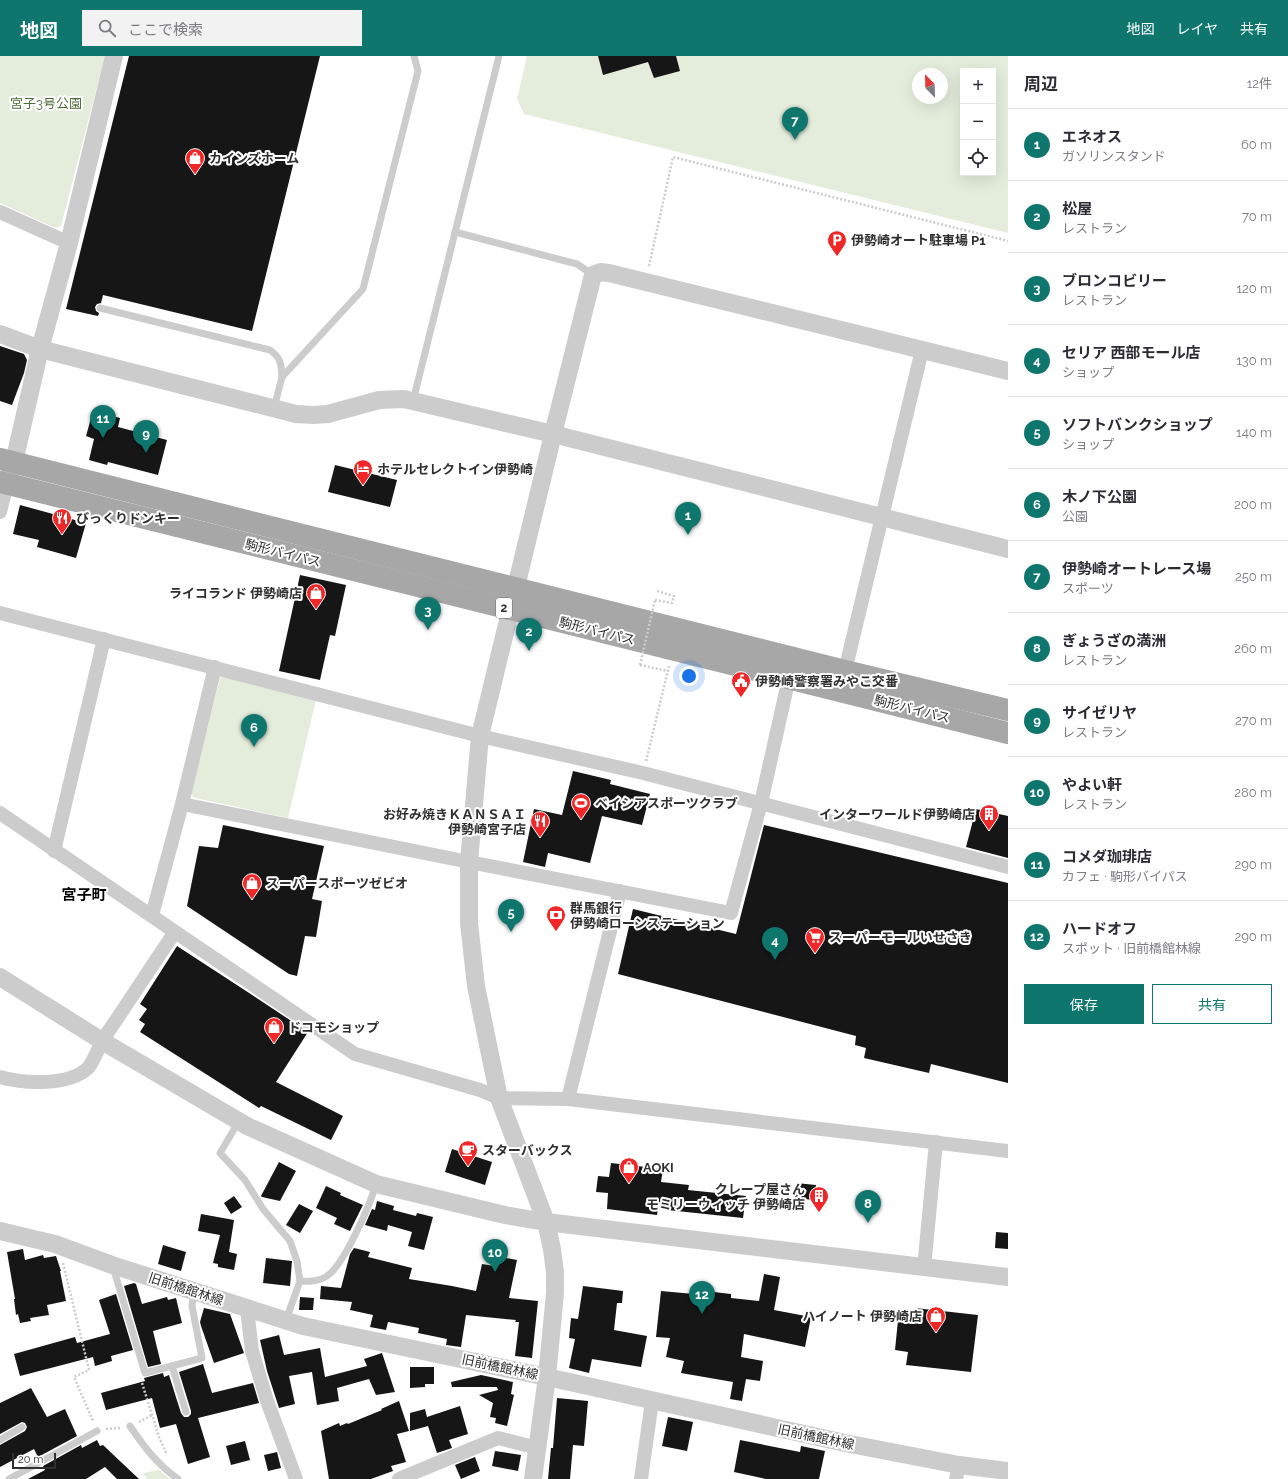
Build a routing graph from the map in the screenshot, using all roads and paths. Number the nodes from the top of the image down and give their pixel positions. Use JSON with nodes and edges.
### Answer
{"nodes":[{"id":1,"x":114,"y":56,"type":"edge"},
{"id":2,"x":414,"y":56,"type":"edge"},
{"id":3,"x":499,"y":56,"type":"edge"},
{"id":4,"x":0,"y":212,"type":"edge"},
{"id":5,"x":455,"y":232,"type":"junction"},
{"id":6,"x":1008,"y":241,"type":"edge"},
{"id":7,"x":69,"y":243,"type":"junction"},
{"id":8,"x":648,"y":268,"type":"dead end"},
{"id":9,"x":593,"y":275,"type":"junction"},
{"id":10,"x":100,"y":308,"type":"dead end"},
{"id":11,"x":0,"y":334,"type":"edge"},
{"id":12,"x":40,"y":349,"type":"junction"},
{"id":13,"x":922,"y":350,"type":"junction"},
{"id":14,"x":1008,"y":371,"type":"edge"},
{"id":15,"x":282,"y":377,"type":"junction"},
{"id":16,"x":413,"y":401,"type":"junction"},
{"id":17,"x":274,"y":408,"type":"junction"},
{"id":18,"x":553,"y":434,"type":"junction"},
{"id":19,"x":7,"y":461,"type":"edge"},
{"id":20,"x":3,"y":483,"type":"edge"},
{"id":21,"x":0,"y":512,"type":"edge"},
{"id":22,"x":882,"y":518,"type":"junction"},
{"id":23,"x":1008,"y":549,"type":"edge"},
{"id":24,"x":515,"y":587,"type":"junction"},
{"id":25,"x":657,"y":592,"type":"dead end"},
{"id":26,"x":511,"y":610,"type":"junction"},
{"id":27,"x":0,"y":613,"type":"edge"},
{"id":28,"x":104,"y":639,"type":"junction"},
{"id":29,"x":215,"y":667,"type":"junction"},
{"id":30,"x":845,"y":671,"type":"junction"},
{"id":31,"x":789,"y":678,"type":"junction"},
{"id":32,"x":1008,"y":710,"type":"edge"},
{"id":33,"x":1008,"y":733,"type":"edge"},
{"id":34,"x":480,"y":736,"type":"junction"},
{"id":35,"x":643,"y":773,"type":"junction"},
{"id":36,"x":761,"y":803,"type":"junction"},
{"id":37,"x":182,"y":804,"type":"junction"},
{"id":38,"x":0,"y":813,"type":"edge"},
{"id":39,"x":54,"y":851,"type":"junction"},
{"id":40,"x":470,"y":862,"type":"junction"},
{"id":41,"x":1008,"y":868,"type":"edge"},
{"id":42,"x":620,"y":891,"type":"junction"},
{"id":43,"x":152,"y":915,"type":"junction"},
{"id":44,"x":175,"y":932,"type":"junction"},
{"id":45,"x":0,"y":977,"type":"edge"},
{"id":46,"x":102,"y":1041,"type":"junction"},
{"id":47,"x":0,"y":1077,"type":"edge"},
{"id":48,"x":500,"y":1098,"type":"junction"},
{"id":49,"x":568,"y":1099,"type":"junction"},
{"id":50,"x":240,"y":1121,"type":"junction"},
{"id":51,"x":936,"y":1142,"type":"junction"},
{"id":52,"x":1008,"y":1151,"type":"edge"},
{"id":53,"x":376,"y":1184,"type":"junction"},
{"id":54,"x":546,"y":1222,"type":"junction"},
{"id":55,"x":0,"y":1231,"type":"edge"},
{"id":56,"x":58,"y":1245,"type":"junction"},
{"id":57,"x":112,"y":1265,"type":"junction"},
{"id":58,"x":924,"y":1268,"type":"junction"},
{"id":59,"x":1008,"y":1277,"type":"edge"},
{"id":60,"x":300,"y":1281,"type":"junction"},
{"id":61,"x":194,"y":1291,"type":"junction"},
{"id":62,"x":247,"y":1309,"type":"junction"},
{"id":63,"x":286,"y":1321,"type":"junction"},
{"id":64,"x":172,"y":1366,"type":"junction"},
{"id":65,"x":144,"y":1373,"type":"junction"},
{"id":66,"x":546,"y":1377,"type":"junction"},
{"id":67,"x":652,"y":1401,"type":"junction"},
{"id":68,"x":186,"y":1412,"type":"dead end"},
{"id":69,"x":152,"y":1414,"type":"junction"},
{"id":70,"x":130,"y":1426,"type":"junction"},
{"id":71,"x":22,"y":1427,"type":"dead end"},
{"id":72,"x":97,"y":1430,"type":"junction"},
{"id":73,"x":0,"y":1440,"type":"edge"},
{"id":74,"x":536,"y":1448,"type":"junction"},
{"id":75,"x":1007,"y":1467,"type":"edge"},
{"id":76,"x":958,"y":1472,"type":"edge"},
{"id":77,"x":10,"y":1479,"type":"edge"},
{"id":78,"x":178,"y":1479,"type":"edge"},
{"id":79,"x":296,"y":1479,"type":"edge"},
{"id":80,"x":399,"y":1479,"type":"edge"},
{"id":81,"x":533,"y":1479,"type":"edge"},
{"id":82,"x":641,"y":1479,"type":"edge"}],
"edges":[{"from":1,"to":7,"type":"street"},
{"from":2,"to":15,"type":"lane"},
{"from":3,"to":5,"type":"lane"},
{"from":4,"to":7,"type":"street"},
{"from":5,"to":9,"type":"lane"},
{"from":5,"to":16,"type":"lane"},
{"from":6,"to":8,"type":"path"},
{"from":7,"to":12,"type":"street"},
{"from":9,"to":13,"type":"street"},
{"from":9,"to":18,"type":"street"},
{"from":10,"to":15,"type":"lane"},
{"from":11,"to":12,"type":"street"},
{"from":12,"to":17,"type":"street"},
{"from":12,"to":19,"type":"street"},
{"from":13,"to":14,"type":"street"},
{"from":13,"to":22,"type":"street"},
{"from":15,"to":17,"type":"lane"},
{"from":16,"to":17,"type":"street"},
{"from":16,"to":18,"type":"street"},
{"from":18,"to":22,"type":"street"},
{"from":18,"to":24,"type":"street"},
{"from":19,"to":20,"type":"street"},
{"from":19,"to":24,"type":"main road","name":"駒形バイパス","number":"2"},
{"from":20,"to":21,"type":"street"},
{"from":20,"to":26,"type":"main road","name":"駒形バイパス","number":"2"},
{"from":22,"to":23,"type":"street"},
{"from":22,"to":30,"type":"street"},
{"from":24,"to":26,"type":"street"},
{"from":24,"to":30,"type":"main road","name":"駒形バイパス","number":"2"},
{"from":25,"to":35,"type":"path","bridge":true},
{"from":26,"to":31,"type":"main road","name":"駒形バイパス","number":"2"},
{"from":26,"to":34,"type":"street"},
{"from":27,"to":28,"type":"street"},
{"from":28,"to":29,"type":"street"},
{"from":28,"to":39,"type":"street"},
{"from":29,"to":34,"type":"street"},
{"from":29,"to":37,"type":"street"},
{"from":30,"to":32,"type":"main road","name":"駒形バイパス","number":"2"},
{"from":31,"to":33,"type":"main road","name":"駒形バイパス","number":"2"},
{"from":31,"to":36,"type":"street"},
{"from":34,"to":35,"type":"street"},
{"from":34,"to":40,"type":"street"},
{"from":35,"to":36,"type":"street"},
{"from":36,"to":41,"type":"street"},
{"from":36,"to":42,"type":"street"},
{"from":37,"to":40,"type":"street"},
{"from":37,"to":43,"type":"street"},
{"from":38,"to":39,"type":"street"},
{"from":39,"to":43,"type":"street"},
{"from":40,"to":42,"type":"street"},
{"from":40,"to":48,"type":"street"},
{"from":42,"to":49,"type":"street"},
{"from":43,"to":44,"type":"street"},
{"from":44,"to":46,"type":"street"},
{"from":44,"to":48,"type":"street"},
{"from":45,"to":46,"type":"street"},
{"from":46,"to":47,"type":"street"},
{"from":46,"to":50,"type":"street"},
{"from":48,"to":49,"type":"street"},
{"from":48,"to":54,"type":"street"},
{"from":49,"to":51,"type":"street"},
{"from":50,"to":53,"type":"street"},
{"from":50,"to":60,"type":"lane"},
{"from":51,"to":52,"type":"street"},
{"from":51,"to":58,"type":"street"},
{"from":53,"to":54,"type":"street"},
{"from":53,"to":60,"type":"lane"},
{"from":54,"to":58,"type":"street"},
{"from":54,"to":66,"type":"street"},
{"from":55,"to":56,"type":"street","name":"旧前橋館林線"},
{"from":56,"to":57,"type":"street","name":"旧前橋館林線"},
{"from":56,"to":72,"type":"path"},
{"from":57,"to":61,"type":"street","name":"旧前橋館林線"},
{"from":57,"to":65,"type":"lane"},
{"from":58,"to":59,"type":"street"},
{"from":60,"to":63,"type":"lane"},
{"from":61,"to":62,"type":"street","name":"旧前橋館林線"},
{"from":61,"to":64,"type":"lane"},
{"from":62,"to":63,"type":"street","name":"旧前橋館林線"},
{"from":62,"to":79,"type":"street"},
{"from":63,"to":66,"type":"street","name":"旧前橋館林線"},
{"from":64,"to":65,"type":"lane"},
{"from":64,"to":68,"type":"lane"},
{"from":65,"to":69,"type":"path"},
{"from":66,"to":67,"type":"street","name":"旧前橋館林線"},
{"from":66,"to":74,"type":"street"},
{"from":67,"to":76,"type":"street","name":"旧前橋館林線"},
{"from":67,"to":82,"type":"street"},
{"from":69,"to":70,"type":"path"},
{"from":69,"to":78,"type":"path"},
{"from":70,"to":72,"type":"path"},
{"from":70,"to":78,"type":"lane"},
{"from":71,"to":73,"type":"lane"},
{"from":72,"to":77,"type":"lane"},
{"from":74,"to":80,"type":"street"},
{"from":74,"to":81,"type":"street"},
{"from":75,"to":76,"type":"street","name":"旧前橋館林線"}]}
